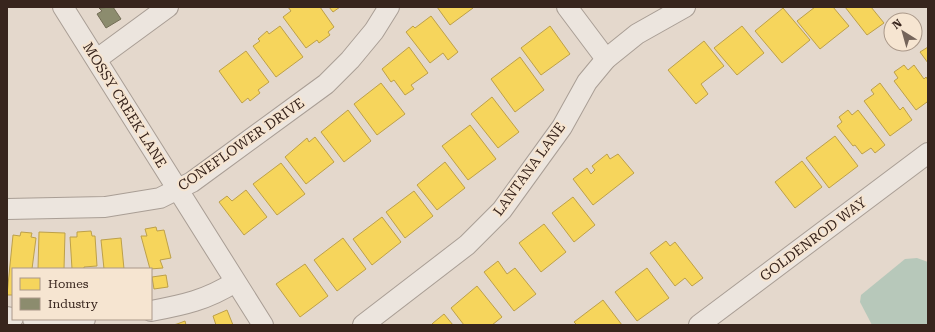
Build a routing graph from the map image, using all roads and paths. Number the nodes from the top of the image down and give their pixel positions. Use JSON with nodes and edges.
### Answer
{"nodes":[{"id":1,"x":64,"y":7,"type":"edge"},
{"id":2,"x":168,"y":7,"type":"edge"},
{"id":3,"x":389,"y":7,"type":"edge"},
{"id":4,"x":567,"y":7,"type":"edge"},
{"id":5,"x":685,"y":7,"type":"edge"},
{"id":6,"x":97,"y":59,"type":"junction"},
{"id":7,"x":606,"y":59,"type":"junction"},
{"id":8,"x":928,"y":153,"type":"edge"},
{"id":9,"x":178,"y":189,"type":"junction"},
{"id":10,"x":7,"y":209,"type":"edge"},
{"id":11,"x":235,"y":282,"type":"junction"},
{"id":12,"x":152,"y":312,"type":"edge"},
{"id":13,"x":263,"y":325,"type":"edge"},
{"id":14,"x":363,"y":325,"type":"edge"},
{"id":15,"x":699,"y":325,"type":"edge"}],
"edges":[{"from":1,"to":6,"type":"street","name":"MOSSY CREEK LANE"},
{"from":2,"to":6,"type":"street"},
{"from":3,"to":9,"type":"street","name":"CONEFLOWER DRIVE"},
{"from":4,"to":7,"type":"street"},
{"from":5,"to":7,"type":"street","name":"LANTANA LANE"},
{"from":6,"to":9,"type":"street","name":"MOSSY CREEK LANE"},
{"from":7,"to":14,"type":"street","name":"LANTANA LANE"},
{"from":8,"to":15,"type":"street","name":"GOLDENROD WAY"},
{"from":9,"to":10,"type":"street","name":"CONEFLOWER DRIVE"},
{"from":9,"to":11,"type":"street","name":"MOSSY CREEK LANE"},
{"from":11,"to":12,"type":"street"},
{"from":11,"to":13,"type":"street","name":"MOSSY CREEK LANE"}]}
